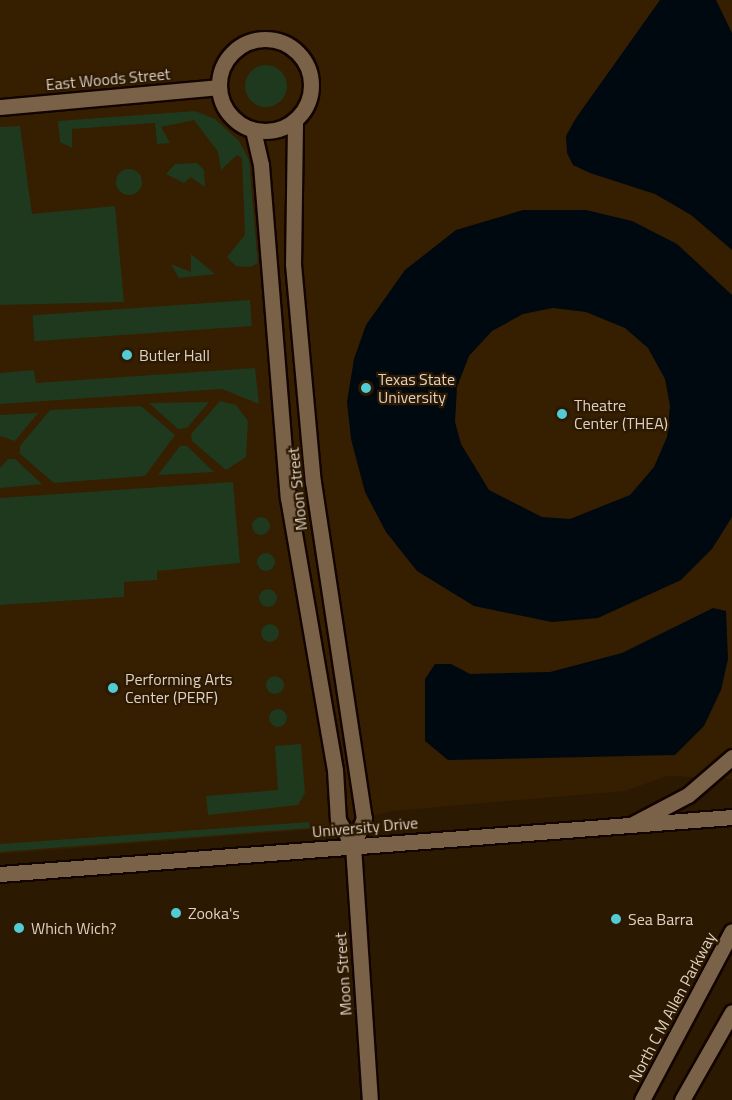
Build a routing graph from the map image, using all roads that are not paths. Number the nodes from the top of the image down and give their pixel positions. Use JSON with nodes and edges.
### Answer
{"nodes":[{"id":1,"x":218,"y":87,"type":"junction"},
{"id":2,"x":0,"y":106,"type":"edge"},
{"id":3,"x":295,"y":123,"type":"junction"},
{"id":4,"x":253,"y":130,"type":"junction"},
{"id":5,"x":732,"y":757,"type":"edge"},
{"id":6,"x":732,"y":817,"type":"edge"},
{"id":7,"x":624,"y":829,"type":"junction"},
{"id":8,"x":352,"y":846,"type":"junction"},
{"id":9,"x":0,"y":874,"type":"edge"},
{"id":10,"x":732,"y":931,"type":"edge"},
{"id":11,"x":732,"y":1012,"type":"edge"},
{"id":12,"x":370,"y":1100,"type":"edge"},
{"id":13,"x":642,"y":1100,"type":"edge"},
{"id":14,"x":682,"y":1100,"type":"edge"}],
"edges":[{"from":1,"to":2,"type":"street","name":"East Woods Street"},
{"from":1,"to":3,"type":"street"},
{"from":1,"to":4,"type":"street"},
{"from":3,"to":4,"type":"street"},
{"from":3,"to":8,"type":"street","name":"Moon Street"},
{"from":4,"to":8,"type":"street","name":"Moon Street"},
{"from":5,"to":7,"type":"street"},
{"from":6,"to":7,"type":"street","name":"University Drive"},
{"from":7,"to":8,"type":"street","name":"University Drive"},
{"from":8,"to":9,"type":"street","name":"University Drive"},
{"from":8,"to":12,"type":"street","name":"Moon Street"},
{"from":10,"to":13,"type":"street","name":"North C M Allen Parkway"},
{"from":11,"to":14,"type":"street"}]}
